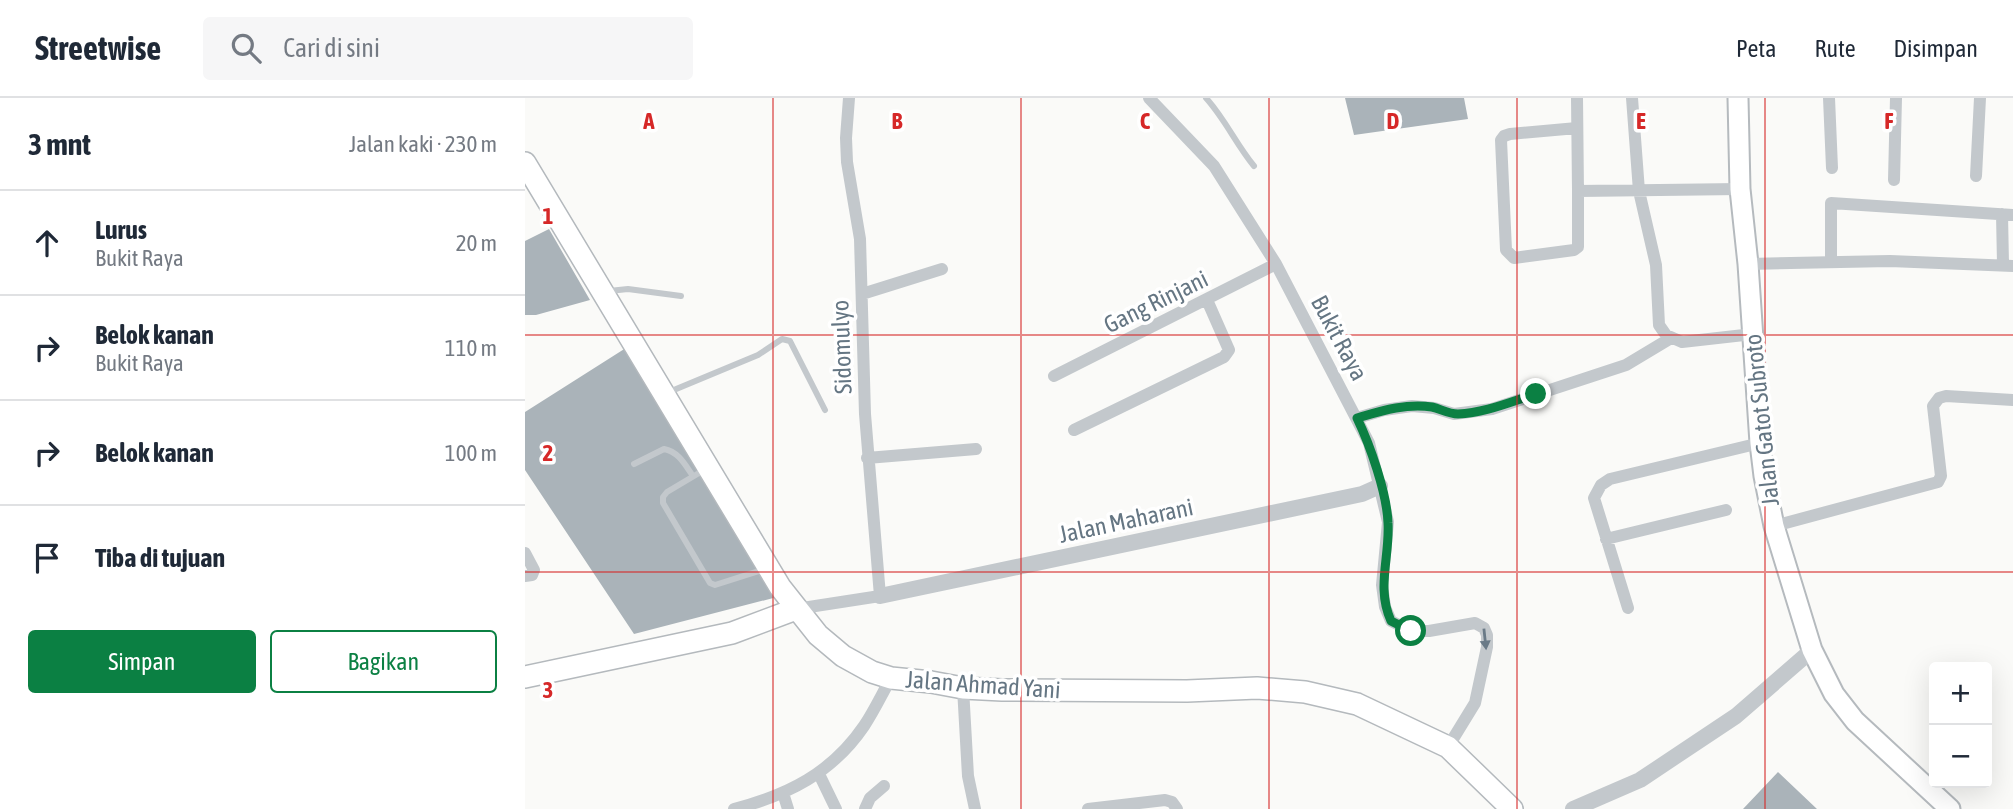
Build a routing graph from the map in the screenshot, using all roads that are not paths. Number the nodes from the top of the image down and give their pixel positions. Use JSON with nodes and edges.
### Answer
{"nodes":[{"id":1,"x":849,"y":98,"type":"edge"},
{"id":2,"x":1149,"y":98,"type":"edge"},
{"id":3,"x":1206,"y":98,"type":"edge"},
{"id":4,"x":1577,"y":98,"type":"edge"},
{"id":5,"x":1632,"y":98,"type":"edge"},
{"id":6,"x":1738,"y":98,"type":"edge"},
{"id":7,"x":1829,"y":98,"type":"edge"},
{"id":8,"x":1896,"y":98,"type":"edge"},
{"id":9,"x":1980,"y":98,"type":"edge"},
{"id":10,"x":1577,"y":128,"type":"junction"},
{"id":11,"x":525,"y":163,"type":"edge"},
{"id":12,"x":1254,"y":166,"type":"dead end"},
{"id":13,"x":1832,"y":168,"type":"dead end"},
{"id":14,"x":1976,"y":176,"type":"dead end"},
{"id":15,"x":1894,"y":180,"type":"dead end"},
{"id":16,"x":1740,"y":189,"type":"junction"},
{"id":17,"x":1578,"y":191,"type":"junction"},
{"id":18,"x":1639,"y":191,"type":"junction"},
{"id":19,"x":2007,"y":214,"type":"edge"},
{"id":20,"x":1831,"y":261,"type":"junction"},
{"id":21,"x":1276,"y":264,"type":"junction"},
{"id":22,"x":1748,"y":264,"type":"junction"},
{"id":23,"x":2008,"y":265,"type":"edge"},
{"id":24,"x":942,"y":269,"type":"dead end"},
{"id":25,"x":603,"y":291,"type":"junction"},
{"id":26,"x":862,"y":294,"type":"junction"},
{"id":27,"x":681,"y":296,"type":"dead end"},
{"id":28,"x":1207,"y":300,"type":"junction"},
{"id":29,"x":1753,"y":334,"type":"junction"},
{"id":30,"x":1671,"y":338,"type":"junction"},
{"id":31,"x":1054,"y":376,"type":"dead end"},
{"id":32,"x":664,"y":394,"type":"junction"},
{"id":33,"x":2013,"y":400,"type":"edge"},
{"id":34,"x":825,"y":410,"type":"dead end"},
{"id":35,"x":1357,"y":418,"type":"junction"},
{"id":36,"x":1073,"y":430,"type":"dead end"},
{"id":37,"x":1760,"y":443,"type":"junction"},
{"id":38,"x":976,"y":449,"type":"dead end"},
{"id":39,"x":867,"y":458,"type":"junction"},
{"id":40,"x":634,"y":464,"type":"dead end"},
{"id":41,"x":701,"y":472,"type":"junction"},
{"id":42,"x":1380,"y":486,"type":"junction"},
{"id":43,"x":1726,"y":510,"type":"dead end"},
{"id":44,"x":1775,"y":526,"type":"junction"},
{"id":45,"x":1606,"y":539,"type":"junction"},
{"id":46,"x":525,"y":553,"type":"edge"},
{"id":47,"x":768,"y":568,"type":"junction"},
{"id":48,"x":525,"y":576,"type":"edge"},
{"id":49,"x":880,"y":596,"type":"junction"},
{"id":50,"x":1628,"y":608,"type":"dead end"},
{"id":51,"x":796,"y":609,"type":"junction"},
{"id":52,"x":1812,"y":650,"type":"junction"},
{"id":53,"x":525,"y":677,"type":"edge"},
{"id":54,"x":891,"y":678,"type":"junction"},
{"id":55,"x":963,"y":688,"type":"junction"},
{"id":56,"x":1448,"y":747,"type":"junction"},
{"id":57,"x":819,"y":774,"type":"junction"},
{"id":58,"x":884,"y":786,"type":"dead end"},
{"id":59,"x":783,"y":793,"type":"junction"},
{"id":60,"x":734,"y":809,"type":"edge"},
{"id":61,"x":788,"y":809,"type":"edge"},
{"id":62,"x":836,"y":809,"type":"edge"},
{"id":63,"x":865,"y":809,"type":"edge"},
{"id":64,"x":975,"y":809,"type":"edge"},
{"id":65,"x":1088,"y":809,"type":"edge"},
{"id":66,"x":1177,"y":809,"type":"edge"},
{"id":67,"x":1512,"y":809,"type":"edge"},
{"id":68,"x":1573,"y":809,"type":"edge"},
{"id":69,"x":1950,"y":809,"type":"edge"}],
"edges":[{"from":1,"to":26,"type":"street","name":"Sidomulyo"},
{"from":2,"to":21,"type":"street","name":"Bukit Raya"},
{"from":3,"to":12,"type":"lane"},
{"from":4,"to":10,"type":"street"},
{"from":5,"to":18,"type":"street"},
{"from":6,"to":16,"type":"main road","name":"Jalan Gatot Subroto"},
{"from":7,"to":13,"type":"street"},
{"from":8,"to":15,"type":"street"},
{"from":9,"to":14,"type":"street"},
{"from":10,"to":17,"type":"street"},
{"from":10,"to":17,"type":"street"},
{"from":11,"to":25,"type":"highway","name":"Jalan Ahmad Yani"},
{"from":16,"to":18,"type":"street"},
{"from":16,"to":22,"type":"main road","name":"Jalan Gatot Subroto"},
{"from":17,"to":18,"type":"street"},
{"from":18,"to":30,"type":"street"},
{"from":19,"to":20,"type":"street"},
{"from":19,"to":23,"type":"street"},
{"from":20,"to":22,"type":"street"},
{"from":20,"to":23,"type":"street"},
{"from":21,"to":28,"type":"street","name":"Gang Rinjani"},
{"from":21,"to":35,"type":"street","name":"Bukit Raya"},
{"from":22,"to":29,"type":"main road","name":"Jalan Gatot Subroto"},
{"from":24,"to":26,"type":"street"},
{"from":25,"to":27,"type":"lane"},
{"from":25,"to":32,"type":"highway","name":"Jalan Ahmad Yani"},
{"from":26,"to":39,"type":"street","name":"Sidomulyo"},
{"from":28,"to":31,"type":"street","name":"Gang Rinjani"},
{"from":28,"to":36,"type":"street"},
{"from":29,"to":30,"type":"street"},
{"from":29,"to":37,"type":"main road","name":"Jalan Gatot Subroto"},
{"from":30,"to":35,"type":"street"},
{"from":32,"to":34,"type":"lane"},
{"from":32,"to":41,"type":"highway","name":"Jalan Ahmad Yani"},
{"from":33,"to":44,"type":"street"},
{"from":35,"to":42,"type":"street","name":"Bukit Raya"},
{"from":37,"to":44,"type":"main road","name":"Jalan Gatot Subroto"},
{"from":37,"to":45,"type":"street"},
{"from":38,"to":39,"type":"street"},
{"from":39,"to":49,"type":"street","name":"Sidomulyo"},
{"from":40,"to":41,"type":"lane"},
{"from":41,"to":47,"type":"highway","name":"Jalan Ahmad Yani"},
{"from":41,"to":47,"type":"lane"},
{"from":42,"to":49,"type":"street","name":"Jalan Maharani"},
{"from":42,"to":56,"type":"street","name":"Bukit Raya","one_way":true},
{"from":43,"to":45,"type":"street"},
{"from":44,"to":52,"type":"main road","name":"Jalan Gatot Subroto"},
{"from":45,"to":50,"type":"street"},
{"from":46,"to":48,"type":"street"},
{"from":47,"to":51,"type":"highway","name":"Jalan Ahmad Yani"},
{"from":49,"to":51,"type":"street"},
{"from":51,"to":53,"type":"highway"},
{"from":51,"to":54,"type":"highway","name":"Jalan Ahmad Yani"},
{"from":52,"to":68,"type":"street"},
{"from":52,"to":69,"type":"main road","name":"Jalan Gatot Subroto"},
{"from":54,"to":55,"type":"highway","name":"Jalan Ahmad Yani"},
{"from":54,"to":57,"type":"street"},
{"from":55,"to":56,"type":"highway","name":"Jalan Ahmad Yani"},
{"from":55,"to":64,"type":"street"},
{"from":56,"to":67,"type":"highway","name":"Jalan Ahmad Yani"},
{"from":57,"to":59,"type":"street"},
{"from":57,"to":62,"type":"street"},
{"from":58,"to":63,"type":"street"},
{"from":59,"to":60,"type":"street"},
{"from":59,"to":61,"type":"street"},
{"from":65,"to":66,"type":"street"}]}
